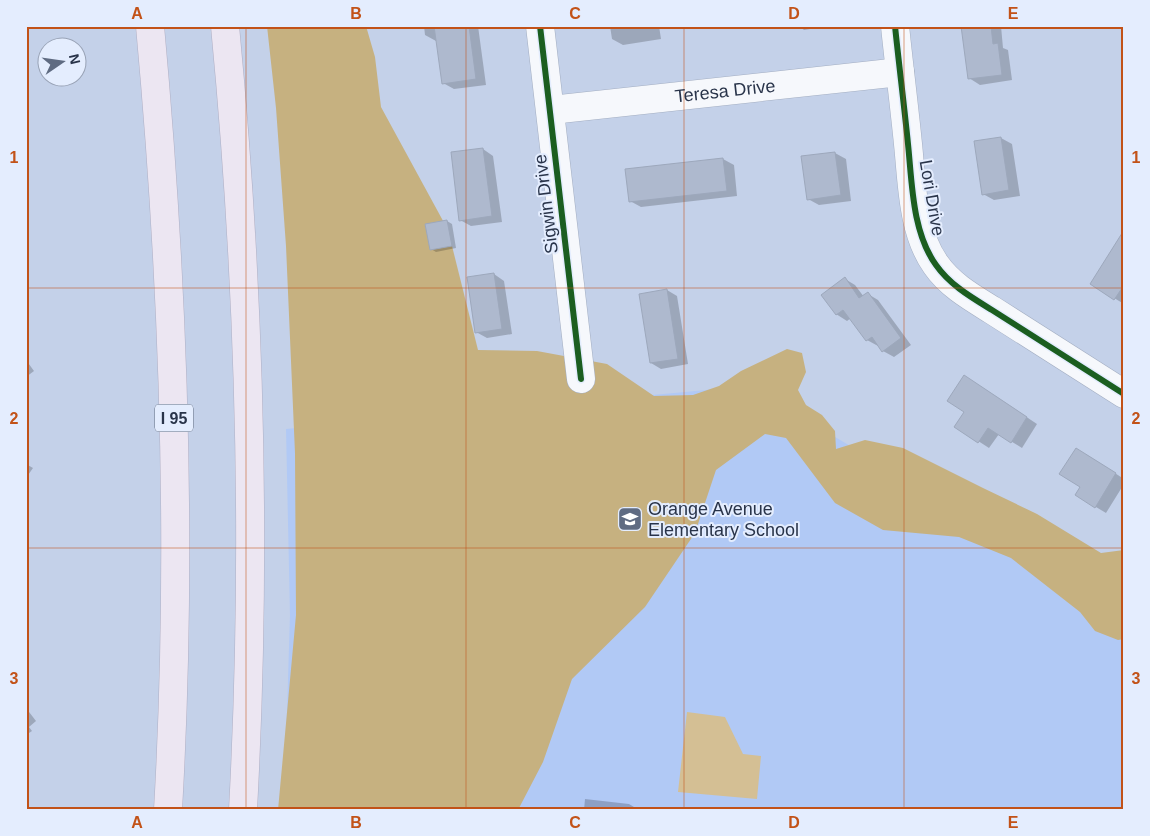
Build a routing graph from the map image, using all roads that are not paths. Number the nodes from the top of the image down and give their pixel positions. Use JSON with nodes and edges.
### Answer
{"nodes":[{"id":1,"x":150,"y":26,"type":"edge"},
{"id":2,"x":225,"y":26,"type":"edge"},
{"id":3,"x":540,"y":26,"type":"edge"},
{"id":4,"x":894,"y":26,"type":"edge"},
{"id":5,"x":900,"y":72,"type":"junction"},
{"id":6,"x":551,"y":110,"type":"junction"},
{"id":7,"x":581,"y":379,"type":"dead end"},
{"id":8,"x":1124,"y":394,"type":"edge"},
{"id":9,"x":168,"y":810,"type":"edge"},
{"id":10,"x":243,"y":810,"type":"edge"}],
"edges":[{"from":1,"to":9,"type":"highway","number":"I 95"},
{"from":2,"to":10,"type":"highway"},
{"from":3,"to":6,"type":"street","name":"Sigwin Drive"},
{"from":4,"to":5,"type":"street","name":"Lori Drive"},
{"from":5,"to":6,"type":"street","name":"Teresa Drive"},
{"from":5,"to":8,"type":"street","name":"Lori Drive"},
{"from":6,"to":7,"type":"street","name":"Sigwin Drive"}]}
